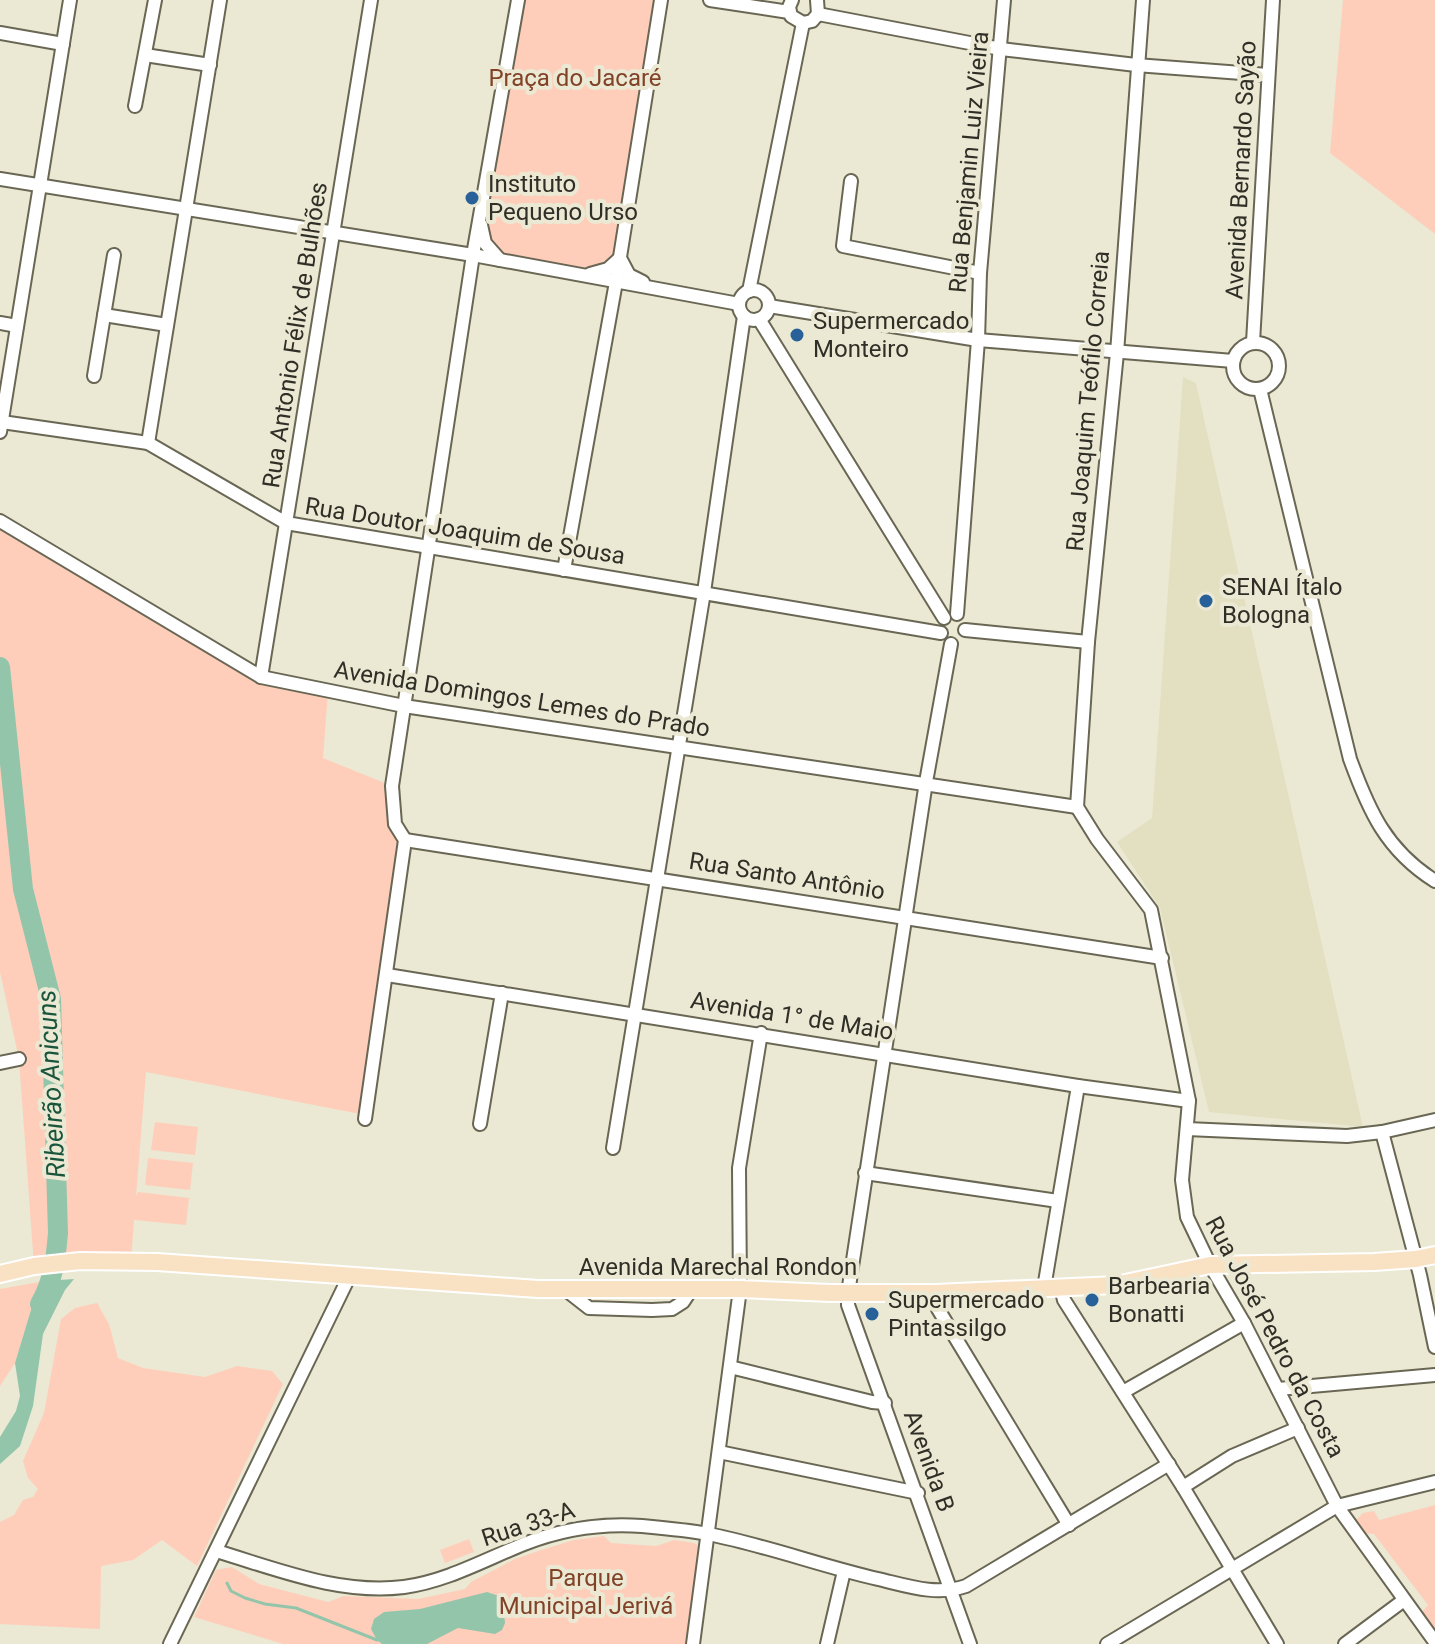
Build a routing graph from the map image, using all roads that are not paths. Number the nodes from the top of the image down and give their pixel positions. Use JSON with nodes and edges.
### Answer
{"nodes":[{"id":1,"x":70,"y":0,"type":"edge"},
{"id":2,"x":155,"y":0,"type":"edge"},
{"id":3,"x":220,"y":0,"type":"edge"},
{"id":4,"x":371,"y":0,"type":"edge"},
{"id":5,"x":518,"y":0,"type":"edge"},
{"id":6,"x":661,"y":0,"type":"edge"},
{"id":7,"x":710,"y":0,"type":"edge"},
{"id":8,"x":1004,"y":0,"type":"edge"},
{"id":9,"x":1143,"y":0,"type":"edge"},
{"id":10,"x":1273,"y":0,"type":"edge"},
{"id":11,"x":817,"y":4,"type":"edge"},
{"id":12,"x":790,"y":6,"type":"edge"},
{"id":13,"x":803,"y":23,"type":"junction"},
{"id":14,"x":0,"y":33,"type":"edge"},
{"id":15,"x":63,"y":44,"type":"junction"},
{"id":16,"x":1001,"y":49,"type":"junction"},
{"id":17,"x":145,"y":55,"type":"junction"},
{"id":18,"x":210,"y":65,"type":"junction"},
{"id":19,"x":1136,"y":65,"type":"junction"},
{"id":20,"x":1268,"y":75,"type":"junction"},
{"id":21,"x":135,"y":106,"type":"dead end"},
{"id":22,"x":0,"y":179,"type":"edge"},
{"id":23,"x":851,"y":181,"type":"dead end"},
{"id":24,"x":41,"y":185,"type":"junction"},
{"id":25,"x":187,"y":207,"type":"junction"},
{"id":26,"x":480,"y":222,"type":"junction"},
{"id":27,"x":334,"y":233,"type":"junction"},
{"id":28,"x":114,"y":255,"type":"dead end"},
{"id":29,"x":473,"y":255,"type":"junction"},
{"id":30,"x":620,"y":258,"type":"junction"},
{"id":31,"x":500,"y":260,"type":"junction"},
{"id":32,"x":980,"y":273,"type":"junction"},
{"id":33,"x":586,"y":275,"type":"junction"},
{"id":34,"x":616,"y":282,"type":"junction"},
{"id":35,"x":649,"y":285,"type":"junction"},
{"id":36,"x":749,"y":291,"type":"junction"},
{"id":37,"x":769,"y":306,"type":"junction"},
{"id":38,"x":742,"y":310,"type":"junction"},
{"id":39,"x":104,"y":315,"type":"junction"},
{"id":40,"x":759,"y":319,"type":"junction"},
{"id":41,"x":0,"y":323,"type":"edge"},
{"id":42,"x":167,"y":325,"type":"junction"},
{"id":43,"x":17,"y":326,"type":"junction"},
{"id":44,"x":978,"y":340,"type":"junction"},
{"id":45,"x":1253,"y":342,"type":"junction"},
{"id":46,"x":1117,"y":353,"type":"junction"},
{"id":47,"x":1233,"y":361,"type":"junction"},
{"id":48,"x":94,"y":376,"type":"dead end"},
{"id":49,"x":1260,"y":389,"type":"junction"},
{"id":50,"x":1,"y":427,"type":"edge"},
{"id":51,"x":148,"y":443,"type":"junction"},
{"id":52,"x":0,"y":521,"type":"edge"},
{"id":53,"x":286,"y":523,"type":"junction"},
{"id":54,"x":429,"y":547,"type":"junction"},
{"id":55,"x":564,"y":570,"type":"junction"},
{"id":56,"x":704,"y":592,"type":"junction"},
{"id":57,"x":951,"y":616,"type":"junction"},
{"id":58,"x":965,"y":630,"type":"junction"},
{"id":59,"x":941,"y":633,"type":"junction"},
{"id":60,"x":1088,"y":642,"type":"junction"},
{"id":61,"x":951,"y":644,"type":"junction"},
{"id":62,"x":261,"y":677,"type":"junction"},
{"id":63,"x":404,"y":706,"type":"junction"},
{"id":64,"x":679,"y":748,"type":"junction"},
{"id":65,"x":926,"y":782,"type":"junction"},
{"id":66,"x":1077,"y":807,"type":"junction"},
{"id":67,"x":405,"y":840,"type":"junction"},
{"id":68,"x":658,"y":878,"type":"junction"},
{"id":69,"x":1435,"y":881,"type":"edge"},
{"id":70,"x":905,"y":917,"type":"junction"},
{"id":71,"x":1162,"y":958,"type":"junction"},
{"id":72,"x":387,"y":975,"type":"junction"},
{"id":73,"x":502,"y":993,"type":"junction"},
{"id":74,"x":634,"y":1013,"type":"junction"},
{"id":75,"x":761,"y":1033,"type":"junction"},
{"id":76,"x":884,"y":1053,"type":"junction"},
{"id":77,"x":19,"y":1059,"type":"dead end"},
{"id":78,"x":0,"y":1063,"type":"edge"},
{"id":79,"x":1078,"y":1086,"type":"junction"},
{"id":80,"x":1189,"y":1101,"type":"junction"},
{"id":81,"x":365,"y":1119,"type":"dead end"},
{"id":82,"x":1435,"y":1120,"type":"edge"},
{"id":83,"x":480,"y":1124,"type":"dead end"},
{"id":84,"x":1187,"y":1129,"type":"junction"},
{"id":85,"x":1382,"y":1132,"type":"junction"},
{"id":86,"x":613,"y":1148,"type":"dead end"},
{"id":87,"x":865,"y":1173,"type":"junction"},
{"id":88,"x":1058,"y":1201,"type":"junction"},
{"id":89,"x":1435,"y":1255,"type":"edge"},
{"id":90,"x":1416,"y":1259,"type":"junction"},
{"id":91,"x":1210,"y":1265,"type":"junction"},
{"id":92,"x":0,"y":1274,"type":"edge"},
{"id":93,"x":349,"y":1277,"type":"junction"},
{"id":94,"x":1052,"y":1288,"type":"junction"},
{"id":95,"x":740,"y":1289,"type":"junction"},
{"id":96,"x":848,"y":1293,"type":"junction"},
{"id":97,"x":935,"y":1293,"type":"junction"},
{"id":98,"x":1244,"y":1323,"type":"junction"},
{"id":99,"x":1435,"y":1347,"type":"edge"},
{"id":100,"x":730,"y":1367,"type":"junction"},
{"id":101,"x":1435,"y":1375,"type":"edge"},
{"id":102,"x":1278,"y":1389,"type":"junction"},
{"id":103,"x":1123,"y":1392,"type":"junction"},
{"id":104,"x":885,"y":1403,"type":"junction"},
{"id":105,"x":1298,"y":1428,"type":"junction"},
{"id":106,"x":719,"y":1452,"type":"junction"},
{"id":107,"x":1169,"y":1464,"type":"junction"},
{"id":108,"x":1435,"y":1482,"type":"edge"},
{"id":109,"x":1183,"y":1487,"type":"junction"},
{"id":110,"x":918,"y":1493,"type":"junction"},
{"id":111,"x":1337,"y":1506,"type":"junction"},
{"id":112,"x":1069,"y":1525,"type":"junction"},
{"id":113,"x":709,"y":1534,"type":"junction"},
{"id":114,"x":216,"y":1551,"type":"junction"},
{"id":115,"x":1233,"y":1568,"type":"junction"},
{"id":116,"x":844,"y":1571,"type":"junction"},
{"id":117,"x":952,"y":1591,"type":"junction"},
{"id":118,"x":1404,"y":1600,"type":"junction"},
{"id":119,"x":1435,"y":1642,"type":"edge"},
{"id":120,"x":696,"y":1643,"type":"edge"},
{"id":121,"x":170,"y":1644,"type":"edge"},
{"id":122,"x":827,"y":1644,"type":"edge"},
{"id":123,"x":970,"y":1644,"type":"edge"},
{"id":124,"x":1107,"y":1644,"type":"edge"},
{"id":125,"x":1277,"y":1644,"type":"edge"},
{"id":126,"x":1345,"y":1644,"type":"edge"}],
"edges":[{"from":1,"to":15,"type":"street"},
{"from":2,"to":17,"type":"street"},
{"from":3,"to":18,"type":"street"},
{"from":4,"to":27,"type":"street","name":"Rua Antonio Félix de Bulhões"},
{"from":5,"to":26,"type":"street"},
{"from":6,"to":30,"type":"street"},
{"from":7,"to":12,"type":"street"},
{"from":8,"to":16,"type":"street","name":"Rua Benjamin Luiz Vieira"},
{"from":9,"to":19,"type":"street","name":"Rua Joaquim Teófilo Correia"},
{"from":10,"to":20,"type":"street","name":"Avenida Bernardo Sayão"},
{"from":11,"to":13,"type":"street"},
{"from":11,"to":16,"type":"street"},
{"from":12,"to":13,"type":"street"},
{"from":13,"to":36,"type":"street"},
{"from":14,"to":15,"type":"street"},
{"from":15,"to":24,"type":"street"},
{"from":16,"to":19,"type":"street"},
{"from":16,"to":32,"type":"street","name":"Rua Benjamin Luiz Vieira"},
{"from":17,"to":18,"type":"street"},
{"from":17,"to":21,"type":"street"},
{"from":18,"to":25,"type":"street"},
{"from":19,"to":20,"type":"street"},
{"from":19,"to":46,"type":"street","name":"Rua Joaquim Teófilo Correia"},
{"from":20,"to":45,"type":"street","name":"Avenida Bernardo Sayão"},
{"from":22,"to":24,"type":"street"},
{"from":23,"to":32,"type":"street"},
{"from":24,"to":25,"type":"street"},
{"from":24,"to":43,"type":"street"},
{"from":25,"to":27,"type":"street"},
{"from":25,"to":42,"type":"street"},
{"from":26,"to":29,"type":"street"},
{"from":26,"to":31,"type":"street"},
{"from":27,"to":29,"type":"street"},
{"from":27,"to":53,"type":"street","name":"Rua Antonio Félix de Bulhões"},
{"from":28,"to":39,"type":"street"},
{"from":29,"to":31,"type":"street"},
{"from":29,"to":54,"type":"street"},
{"from":30,"to":33,"type":"street"},
{"from":30,"to":34,"type":"street"},
{"from":30,"to":35,"type":"street"},
{"from":31,"to":33,"type":"street"},
{"from":32,"to":44,"type":"street","name":"Rua Benjamin Luiz Vieira"},
{"from":33,"to":34,"type":"street"},
{"from":34,"to":35,"type":"street"},
{"from":34,"to":55,"type":"street"},
{"from":35,"to":38,"type":"street"},
{"from":36,"to":37,"type":"street"},
{"from":36,"to":38,"type":"street"},
{"from":37,"to":40,"type":"street"},
{"from":37,"to":44,"type":"street"},
{"from":38,"to":40,"type":"street"},
{"from":38,"to":56,"type":"street"},
{"from":39,"to":42,"type":"street"},
{"from":39,"to":48,"type":"street"},
{"from":40,"to":57,"type":"street"},
{"from":41,"to":43,"type":"street"},
{"from":42,"to":51,"type":"street"},
{"from":43,"to":50,"type":"street"},
{"from":44,"to":46,"type":"street"},
{"from":44,"to":57,"type":"street","name":"Rua Benjamin Luiz Vieira"},
{"from":45,"to":47,"type":"street"},
{"from":45,"to":49,"type":"street"},
{"from":46,"to":47,"type":"street"},
{"from":46,"to":60,"type":"street","name":"Rua Joaquim Teófilo Correia"},
{"from":47,"to":49,"type":"street"},
{"from":49,"to":69,"type":"street"},
{"from":50,"to":51,"type":"street","name":"Rua Doutor Joaquim de Sousa"},
{"from":51,"to":53,"type":"street","name":"Rua Doutor Joaquim de Sousa"},
{"from":52,"to":62,"type":"street","name":"Avenida Domingos Lemes do Prado"},
{"from":53,"to":54,"type":"street","name":"Rua Doutor Joaquim de Sousa"},
{"from":53,"to":62,"type":"street","name":"Rua Antonio Félix de Bulhões"},
{"from":54,"to":55,"type":"street","name":"Rua Doutor Joaquim de Sousa"},
{"from":54,"to":63,"type":"street"},
{"from":55,"to":56,"type":"street","name":"Rua Doutor Joaquim de Sousa"},
{"from":56,"to":59,"type":"street","name":"Rua Doutor Joaquim de Sousa"},
{"from":56,"to":64,"type":"street"},
{"from":57,"to":58,"type":"street"},
{"from":57,"to":59,"type":"street","name":"Rua Benjamin Luiz Vieira"},
{"from":58,"to":60,"type":"street"},
{"from":58,"to":61,"type":"street"},
{"from":59,"to":61,"type":"street"},
{"from":60,"to":66,"type":"street","name":"Rua Joaquim Teófilo Correia"},
{"from":61,"to":65,"type":"street"},
{"from":62,"to":63,"type":"street","name":"Avenida Domingos Lemes do Prado"},
{"from":63,"to":64,"type":"street","name":"Avenida Domingos Lemes do Prado"},
{"from":63,"to":67,"type":"street"},
{"from":64,"to":65,"type":"street","name":"Avenida Domingos Lemes do Prado"},
{"from":64,"to":68,"type":"street"},
{"from":65,"to":66,"type":"street","name":"Avenida Domingos Lemes do Prado"},
{"from":65,"to":70,"type":"street"},
{"from":66,"to":71,"type":"street","name":"Rua José Pedro da Costa"},
{"from":67,"to":68,"type":"street","name":"Rua Santo Antônio"},
{"from":67,"to":72,"type":"street"},
{"from":68,"to":70,"type":"street","name":"Rua Santo Antônio"},
{"from":68,"to":74,"type":"street"},
{"from":70,"to":71,"type":"street","name":"Rua Santo Antônio"},
{"from":70,"to":76,"type":"street"},
{"from":71,"to":80,"type":"street","name":"Rua José Pedro da Costa"},
{"from":72,"to":73,"type":"street","name":"Avenida 1° de Maio"},
{"from":72,"to":81,"type":"street"},
{"from":73,"to":74,"type":"street","name":"Avenida 1° de Maio"},
{"from":73,"to":83,"type":"street"},
{"from":74,"to":75,"type":"street","name":"Avenida 1° de Maio"},
{"from":74,"to":86,"type":"street"},
{"from":75,"to":76,"type":"street","name":"Avenida 1° de Maio"},
{"from":75,"to":95,"type":"street"},
{"from":76,"to":79,"type":"street","name":"Avenida 1° de Maio"},
{"from":76,"to":87,"type":"street"},
{"from":77,"to":78,"type":"street"},
{"from":79,"to":80,"type":"street","name":"Avenida 1° de Maio"},
{"from":79,"to":88,"type":"street"},
{"from":80,"to":84,"type":"street","name":"Rua José Pedro da Costa"},
{"from":82,"to":85,"type":"street"},
{"from":84,"to":85,"type":"street"},
{"from":84,"to":91,"type":"street","name":"Rua José Pedro da Costa"},
{"from":85,"to":90,"type":"street"},
{"from":87,"to":88,"type":"street"},
{"from":87,"to":96,"type":"street"},
{"from":88,"to":94,"type":"street"},
{"from":89,"to":90,"type":"main road","name":"Avenida Marechal Rondon"},
{"from":90,"to":91,"type":"main road","name":"Avenida Marechal Rondon"},
{"from":90,"to":99,"type":"street"},
{"from":91,"to":94,"type":"main road","name":"Avenida Marechal Rondon"},
{"from":91,"to":98,"type":"street","name":"Rua José Pedro da Costa"},
{"from":92,"to":93,"type":"main road","name":"Avenida Marechal Rondon"},
{"from":93,"to":95,"type":"main road","name":"Avenida Marechal Rondon"},
{"from":93,"to":114,"type":"street"},
{"from":94,"to":97,"type":"main road","name":"Avenida Marechal Rondon"},
{"from":94,"to":103,"type":"street"},
{"from":95,"to":96,"type":"main road","name":"Avenida Marechal Rondon"},
{"from":95,"to":100,"type":"street"},
{"from":96,"to":97,"type":"main road","name":"Avenida Marechal Rondon"},
{"from":96,"to":104,"type":"street","name":"Avenida B"},
{"from":97,"to":112,"type":"street"},
{"from":98,"to":102,"type":"street","name":"Rua José Pedro da Costa"},
{"from":98,"to":103,"type":"street"},
{"from":100,"to":104,"type":"street"},
{"from":100,"to":106,"type":"street"},
{"from":101,"to":102,"type":"street"},
{"from":102,"to":105,"type":"street","name":"Rua José Pedro da Costa"},
{"from":103,"to":107,"type":"street"},
{"from":104,"to":110,"type":"street","name":"Avenida B"},
{"from":105,"to":109,"type":"street"},
{"from":105,"to":111,"type":"street","name":"Rua José Pedro da Costa"},
{"from":106,"to":110,"type":"street"},
{"from":106,"to":113,"type":"street"},
{"from":107,"to":109,"type":"street"},
{"from":107,"to":112,"type":"street"},
{"from":108,"to":111,"type":"street"},
{"from":109,"to":115,"type":"street"},
{"from":110,"to":117,"type":"street","name":"Avenida B"},
{"from":111,"to":115,"type":"street"},
{"from":111,"to":118,"type":"street","name":"Rua José Pedro da Costa"},
{"from":112,"to":117,"type":"street"},
{"from":113,"to":114,"type":"street","name":"Rua 33-A"},
{"from":113,"to":116,"type":"street","name":"Rua 33-A"},
{"from":113,"to":120,"type":"street"},
{"from":114,"to":121,"type":"street"},
{"from":115,"to":124,"type":"street"},
{"from":115,"to":125,"type":"street"},
{"from":116,"to":117,"type":"street","name":"Rua 33-A"},
{"from":116,"to":122,"type":"street"},
{"from":117,"to":123,"type":"street","name":"Avenida B"},
{"from":118,"to":119,"type":"street","name":"Rua José Pedro da Costa"},
{"from":118,"to":126,"type":"street"}]}
